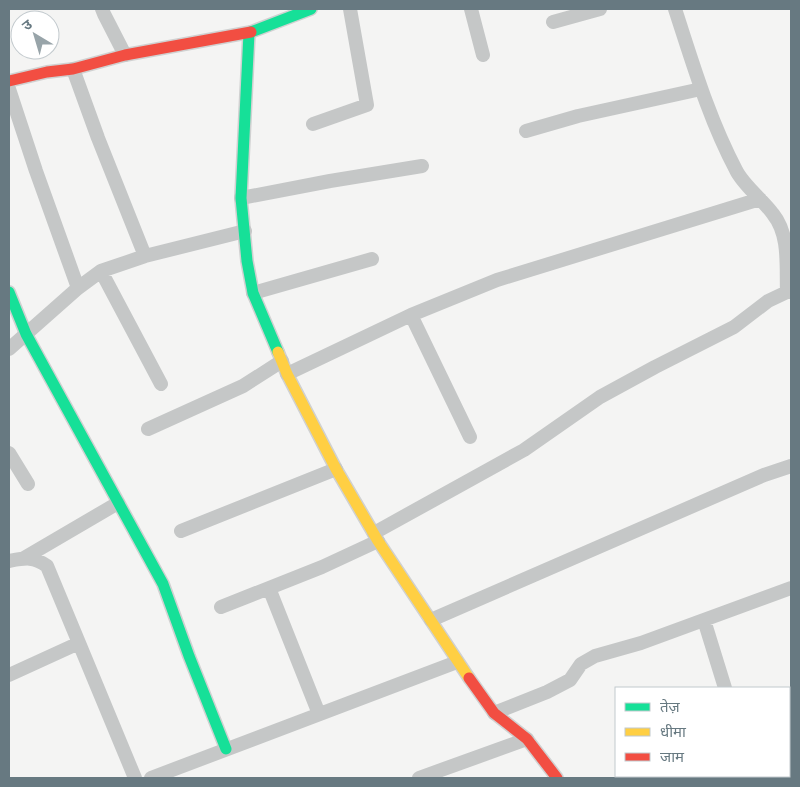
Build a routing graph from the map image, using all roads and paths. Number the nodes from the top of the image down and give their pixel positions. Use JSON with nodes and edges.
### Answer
{"nodes":[{"id":1,"x":102,"y":9,"type":"edge"},
{"id":2,"x":350,"y":9,"type":"edge"},
{"id":3,"x":471,"y":9,"type":"edge"},
{"id":4,"x":600,"y":9,"type":"edge"},
{"id":5,"x":675,"y":9,"type":"edge"},
{"id":6,"x":306,"y":10,"type":"edge"},
{"id":7,"x":553,"y":22,"type":"dead end"},
{"id":8,"x":249,"y":33,"type":"junction"},
{"id":9,"x":483,"y":55,"type":"dead end"},
{"id":10,"x":125,"y":56,"type":"junction"},
{"id":11,"x":74,"y":69,"type":"junction"},
{"id":12,"x":9,"y":82,"type":"edge"},
{"id":13,"x":9,"y":89,"type":"edge"},
{"id":14,"x":701,"y":89,"type":"junction"},
{"id":15,"x":313,"y":124,"type":"dead end"},
{"id":16,"x":526,"y":131,"type":"dead end"},
{"id":17,"x":422,"y":166,"type":"dead end"},
{"id":18,"x":241,"y":198,"type":"junction"},
{"id":19,"x":760,"y":199,"type":"junction"},
{"id":20,"x":246,"y":231,"type":"junction"},
{"id":21,"x":145,"y":256,"type":"junction"},
{"id":22,"x":372,"y":259,"type":"dead end"},
{"id":23,"x":100,"y":271,"type":"junction"},
{"id":24,"x":78,"y":288,"type":"junction"},
{"id":25,"x":9,"y":292,"type":"edge"},
{"id":26,"x":789,"y":292,"type":"edge"},
{"id":27,"x":254,"y":293,"type":"junction"},
{"id":28,"x":411,"y":315,"type":"junction"},
{"id":29,"x":26,"y":334,"type":"junction"},
{"id":30,"x":9,"y":349,"type":"edge"},
{"id":31,"x":284,"y":368,"type":"junction"},
{"id":32,"x":161,"y":384,"type":"dead end"},
{"id":33,"x":148,"y":429,"type":"dead end"},
{"id":34,"x":470,"y":438,"type":"dead end"},
{"id":35,"x":9,"y":453,"type":"edge"},
{"id":36,"x":791,"y":466,"type":"edge"},
{"id":37,"x":336,"y":469,"type":"junction"},
{"id":38,"x":28,"y":484,"type":"dead end"},
{"id":39,"x":118,"y":503,"type":"junction"},
{"id":40,"x":181,"y":532,"type":"dead end"},
{"id":41,"x":376,"y":537,"type":"junction"},
{"id":42,"x":24,"y":558,"type":"junction"},
{"id":43,"x":9,"y":562,"type":"edge"},
{"id":44,"x":269,"y":588,"type":"junction"},
{"id":45,"x":791,"y":588,"type":"edge"},
{"id":46,"x":222,"y":607,"type":"dead end"},
{"id":47,"x":431,"y":620,"type":"junction"},
{"id":48,"x":704,"y":620,"type":"junction"},
{"id":49,"x":79,"y":643,"type":"junction"},
{"id":50,"x":457,"y":662,"type":"junction"},
{"id":51,"x":9,"y":675,"type":"edge"},
{"id":52,"x":725,"y":687,"type":"edge"},
{"id":53,"x":494,"y":713,"type":"junction"},
{"id":54,"x":319,"y":714,"type":"junction"},
{"id":55,"x":527,"y":739,"type":"junction"},
{"id":56,"x":226,"y":749,"type":"junction"},
{"id":57,"x":134,"y":778,"type":"edge"},
{"id":58,"x":150,"y":778,"type":"edge"},
{"id":59,"x":419,"y":778,"type":"edge"},
{"id":60,"x":557,"y":778,"type":"edge"}],
"edges":[{"from":1,"to":10,"type":"street"},
{"from":2,"to":15,"type":"street"},
{"from":3,"to":9,"type":"street"},
{"from":4,"to":7,"type":"street"},
{"from":5,"to":14,"type":"street"},
{"from":6,"to":8,"type":"street"},
{"from":8,"to":10,"type":"street"},
{"from":8,"to":18,"type":"street"},
{"from":10,"to":11,"type":"street"},
{"from":11,"to":12,"type":"street"},
{"from":11,"to":21,"type":"street"},
{"from":13,"to":24,"type":"street"},
{"from":14,"to":16,"type":"street"},
{"from":14,"to":19,"type":"street"},
{"from":17,"to":18,"type":"street"},
{"from":18,"to":20,"type":"street"},
{"from":19,"to":26,"type":"street"},
{"from":19,"to":28,"type":"street"},
{"from":20,"to":21,"type":"street"},
{"from":20,"to":27,"type":"street"},
{"from":21,"to":23,"type":"street"},
{"from":22,"to":27,"type":"street"},
{"from":23,"to":24,"type":"street"},
{"from":23,"to":32,"type":"street"},
{"from":24,"to":29,"type":"street"},
{"from":25,"to":29,"type":"street"},
{"from":26,"to":41,"type":"street"},
{"from":27,"to":31,"type":"street"},
{"from":28,"to":31,"type":"street"},
{"from":28,"to":34,"type":"street"},
{"from":29,"to":30,"type":"street"},
{"from":29,"to":39,"type":"street"},
{"from":31,"to":33,"type":"street"},
{"from":31,"to":37,"type":"street"},
{"from":35,"to":38,"type":"street"},
{"from":36,"to":47,"type":"street"},
{"from":37,"to":40,"type":"street"},
{"from":37,"to":41,"type":"street"},
{"from":39,"to":42,"type":"street"},
{"from":39,"to":56,"type":"street"},
{"from":41,"to":44,"type":"street"},
{"from":41,"to":47,"type":"street"},
{"from":42,"to":43,"type":"street"},
{"from":42,"to":49,"type":"street"},
{"from":44,"to":46,"type":"street"},
{"from":44,"to":54,"type":"street"},
{"from":45,"to":48,"type":"street"},
{"from":47,"to":50,"type":"street"},
{"from":48,"to":52,"type":"street"},
{"from":48,"to":53,"type":"street"},
{"from":49,"to":51,"type":"street"},
{"from":49,"to":57,"type":"street"},
{"from":50,"to":53,"type":"street"},
{"from":50,"to":54,"type":"street"},
{"from":53,"to":55,"type":"street"},
{"from":54,"to":56,"type":"street"},
{"from":55,"to":59,"type":"street"},
{"from":55,"to":60,"type":"street"},
{"from":56,"to":58,"type":"street"}]}
